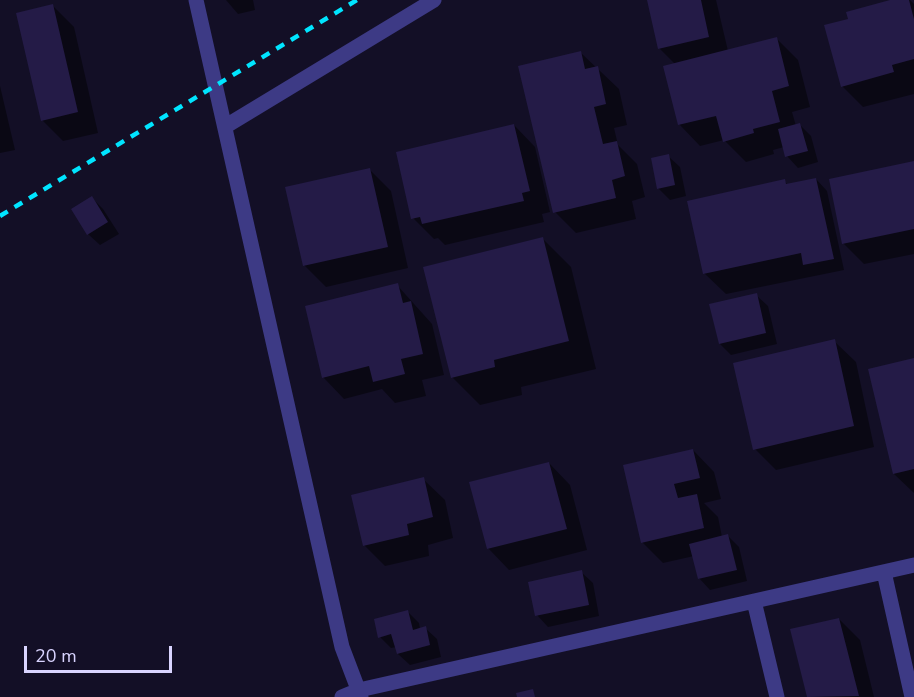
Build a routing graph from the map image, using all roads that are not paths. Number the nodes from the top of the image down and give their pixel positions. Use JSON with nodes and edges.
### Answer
{"nodes":[{"id":1,"x":196,"y":0,"type":"edge"},
{"id":2,"x":434,"y":0,"type":"edge"},
{"id":3,"x":226,"y":126,"type":"junction"},
{"id":4,"x":914,"y":565,"type":"edge"},
{"id":5,"x":884,"y":572,"type":"junction"},
{"id":6,"x":754,"y":601,"type":"junction"},
{"id":7,"x":360,"y":693,"type":"edge"},
{"id":8,"x":342,"y":697,"type":"edge"},
{"id":9,"x":777,"y":697,"type":"edge"},
{"id":10,"x":912,"y":697,"type":"edge"}],
"edges":[{"from":1,"to":3,"type":"street"},
{"from":2,"to":3,"type":"street"},
{"from":3,"to":7,"type":"street"},
{"from":4,"to":5,"type":"street"},
{"from":5,"to":6,"type":"street"},
{"from":5,"to":10,"type":"street"},
{"from":6,"to":7,"type":"street"},
{"from":6,"to":9,"type":"street"},
{"from":7,"to":8,"type":"street"}]}
